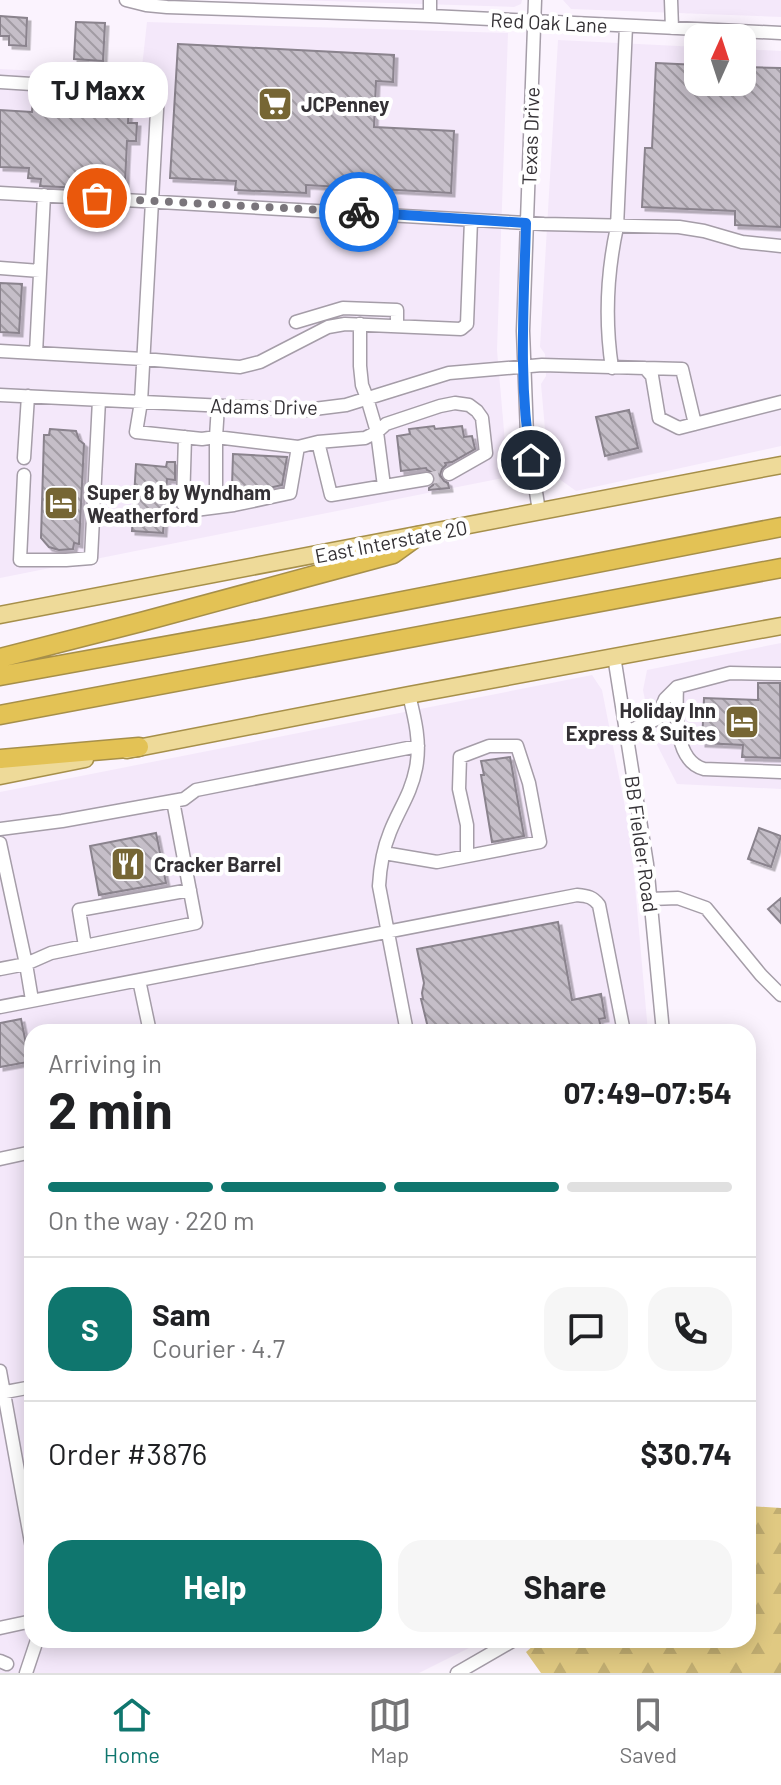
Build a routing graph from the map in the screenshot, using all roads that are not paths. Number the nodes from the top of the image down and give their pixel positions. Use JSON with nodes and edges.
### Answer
{"nodes":[{"id":1,"x":126,"y":0,"type":"edge"},
{"id":2,"x":430,"y":0,"type":"edge"},
{"id":3,"x":535,"y":0,"type":"edge"},
{"id":4,"x":671,"y":0,"type":"edge"},
{"id":5,"x":216,"y":4,"type":"edge"},
{"id":6,"x":254,"y":5,"type":"edge"},
{"id":7,"x":430,"y":16,"type":"junction"},
{"id":8,"x":534,"y":21,"type":"junction"},
{"id":9,"x":626,"y":26,"type":"junction"},
{"id":10,"x":672,"y":28,"type":"junction"},
{"id":11,"x":781,"y":33,"type":"edge"},
{"id":12,"x":0,"y":82,"type":"edge"},
{"id":13,"x":0,"y":193,"type":"edge"},
{"id":14,"x":44,"y":195,"type":"junction"},
{"id":15,"x":151,"y":201,"type":"junction"},
{"id":16,"x":471,"y":220,"type":"junction"},
{"id":17,"x":526,"y":223,"type":"junction"},
{"id":18,"x":617,"y":227,"type":"junction"},
{"id":19,"x":781,"y":246,"type":"edge"},
{"id":20,"x":0,"y":268,"type":"edge"},
{"id":21,"x":40,"y":271,"type":"junction"},
{"id":22,"x":296,"y":322,"type":"dead end"},
{"id":23,"x":360,"y":324,"type":"junction"},
{"id":24,"x":397,"y":326,"type":"junction"},
{"id":25,"x":0,"y":351,"type":"edge"},
{"id":26,"x":36,"y":353,"type":"junction"},
{"id":27,"x":143,"y":359,"type":"junction"},
{"id":28,"x":523,"y":366,"type":"junction"},
{"id":29,"x":612,"y":368,"type":"junction"},
{"id":30,"x":645,"y":368,"type":"junction"},
{"id":31,"x":0,"y":395,"type":"edge"},
{"id":32,"x":28,"y":396,"type":"junction"},
{"id":33,"x":367,"y":398,"type":"junction"},
{"id":34,"x":99,"y":400,"type":"junction"},
{"id":35,"x":141,"y":402,"type":"junction"},
{"id":36,"x":781,"y":402,"type":"edge"},
{"id":37,"x":218,"y":406,"type":"junction"},
{"id":38,"x":695,"y":424,"type":"junction"},
{"id":39,"x":377,"y":432,"type":"junction"},
{"id":40,"x":185,"y":437,"type":"junction"},
{"id":41,"x":216,"y":437,"type":"junction"},
{"id":42,"x":318,"y":442,"type":"junction"},
{"id":43,"x":298,"y":447,"type":"junction"},
{"id":44,"x":24,"y":458,"type":"dead end"},
{"id":45,"x":781,"y":465,"type":"edge"},
{"id":46,"x":449,"y":474,"type":"tunnel mouth"},
{"id":47,"x":24,"y":475,"type":"dead end"},
{"id":48,"x":427,"y":479,"type":"tunnel mouth"},
{"id":49,"x":384,"y":486,"type":"junction"},
{"id":50,"x":216,"y":507,"type":"junction"},
{"id":51,"x":539,"y":511,"type":"junction"},
{"id":52,"x":781,"y":527,"type":"edge"},
{"id":53,"x":418,"y":536,"type":"junction"},
{"id":54,"x":781,"y":568,"type":"edge"},
{"id":55,"x":0,"y":615,"type":"edge"},
{"id":56,"x":781,"y":626,"type":"edge"},
{"id":57,"x":614,"y":656,"type":"junction"},
{"id":58,"x":0,"y":658,"type":"edge"},
{"id":59,"x":781,"y":674,"type":"edge"},
{"id":60,"x":0,"y":676,"type":"edge"},
{"id":61,"x":677,"y":687,"type":"junction"},
{"id":62,"x":409,"y":695,"type":"junction"},
{"id":63,"x":0,"y":715,"type":"edge"},
{"id":64,"x":626,"y":732,"type":"junction"},
{"id":65,"x":418,"y":746,"type":"junction"},
{"id":66,"x":139,"y":747,"type":"junction"},
{"id":67,"x":0,"y":759,"type":"edge"},
{"id":68,"x":781,"y":772,"type":"edge"},
{"id":69,"x":0,"y":776,"type":"edge"},
{"id":70,"x":173,"y":801,"type":"junction"},
{"id":71,"x":0,"y":829,"type":"edge"},
{"id":72,"x":0,"y":843,"type":"edge"},
{"id":73,"x":384,"y":853,"type":"junction"},
{"id":74,"x":467,"y":856,"type":"junction"},
{"id":75,"x":190,"y":890,"type":"junction"},
{"id":76,"x":650,"y":899,"type":"junction"},
{"id":77,"x":387,"y":932,"type":"junction"},
{"id":78,"x":85,"y":946,"type":"junction"},
{"id":79,"x":26,"y":964,"type":"junction"},
{"id":80,"x":0,"y":969,"type":"edge"},
{"id":81,"x":139,"y":980,"type":"junction"},
{"id":82,"x":781,"y":995,"type":"edge"},
{"id":83,"x":32,"y":1000,"type":"junction"},
{"id":84,"x":0,"y":1007,"type":"edge"},
{"id":85,"x":148,"y":1024,"type":"edge"},
{"id":86,"x":405,"y":1024,"type":"edge"},
{"id":87,"x":622,"y":1024,"type":"edge"},
{"id":88,"x":662,"y":1024,"type":"edge"},
{"id":89,"x":24,"y":1154,"type":"edge"},
{"id":90,"x":0,"y":1159,"type":"edge"},
{"id":91,"x":0,"y":1371,"type":"edge"},
{"id":92,"x":24,"y":1389,"type":"edge"},
{"id":93,"x":2,"y":1393,"type":"edge"},
{"id":94,"x":24,"y":1507,"type":"edge"},
{"id":95,"x":24,"y":1623,"type":"edge"},
{"id":96,"x":0,"y":1628,"type":"edge"},
{"id":97,"x":34,"y":1648,"type":"edge"},
{"id":98,"x":500,"y":1648,"type":"edge"},
{"id":99,"x":26,"y":1673,"type":"edge"},
{"id":100,"x":457,"y":1673,"type":"edge"}],
"edges":[{"from":1,"to":5,"type":"street","name":"Red Oak Lane"},
{"from":2,"to":7,"type":"street"},
{"from":3,"to":8,"type":"street","name":"Texas Drive"},
{"from":4,"to":10,"type":"street"},
{"from":5,"to":6,"type":"street","name":"Red Oak Lane"},
{"from":6,"to":7,"type":"street","name":"Red Oak Lane"},
{"from":7,"to":8,"type":"street","name":"Red Oak Lane"},
{"from":8,"to":9,"type":"street","name":"Red Oak Lane"},
{"from":8,"to":17,"type":"street","name":"Texas Drive"},
{"from":9,"to":10,"type":"street","name":"Red Oak Lane"},
{"from":9,"to":18,"type":"street"},
{"from":10,"to":11,"type":"street","name":"Red Oak Lane"},
{"from":12,"to":15,"type":"street"},
{"from":13,"to":14,"type":"street"},
{"from":14,"to":15,"type":"street"},
{"from":14,"to":21,"type":"street"},
{"from":15,"to":16,"type":"street"},
{"from":15,"to":27,"type":"street"},
{"from":16,"to":17,"type":"street"},
{"from":16,"to":24,"type":"street"},
{"from":17,"to":18,"type":"street"},
{"from":17,"to":28,"type":"street","name":"Texas Drive"},
{"from":18,"to":19,"type":"street"},
{"from":18,"to":29,"type":"street"},
{"from":20,"to":21,"type":"street"},
{"from":21,"to":26,"type":"street"},
{"from":22,"to":24,"type":"street"},
{"from":23,"to":24,"type":"street"},
{"from":23,"to":27,"type":"street"},
{"from":23,"to":33,"type":"street"},
{"from":25,"to":26,"type":"street"},
{"from":26,"to":27,"type":"street"},
{"from":27,"to":35,"type":"street"},
{"from":28,"to":29,"type":"street","name":"Adams Drive"},
{"from":28,"to":33,"type":"street","name":"Adams Drive"},
{"from":28,"to":51,"type":"street","name":"Texas Drive"},
{"from":29,"to":30,"type":"street","name":"Adams Drive"},
{"from":30,"to":38,"type":"street"},
{"from":30,"to":38,"type":"street","name":"Adams Drive"},
{"from":31,"to":32,"type":"street","name":"Adams Drive"},
{"from":32,"to":34,"type":"street","name":"Adams Drive"},
{"from":32,"to":44,"type":"street"},
{"from":33,"to":37,"type":"street","name":"Adams Drive"},
{"from":33,"to":39,"type":"street"},
{"from":34,"to":35,"type":"street","name":"Adams Drive"},
{"from":34,"to":47,"type":"street"},
{"from":35,"to":37,"type":"street","name":"Adams Drive"},
{"from":35,"to":40,"type":"street"},
{"from":36,"to":38,"type":"street"},
{"from":37,"to":41,"type":"street"},
{"from":39,"to":42,"type":"street"},
{"from":39,"to":46,"type":"street"},
{"from":39,"to":49,"type":"street"},
{"from":40,"to":41,"type":"street"},
{"from":40,"to":50,"type":"street"},
{"from":41,"to":43,"type":"street"},
{"from":41,"to":50,"type":"street"},
{"from":42,"to":43,"type":"street"},
{"from":42,"to":49,"type":"street"},
{"from":43,"to":50,"type":"street"},
{"from":45,"to":51,"type":"main road","name":"East Interstate 20"},
{"from":48,"to":49,"type":"street"},
{"from":51,"to":53,"type":"main road","name":"East Interstate 20"},
{"from":52,"to":60,"type":"highway"},
{"from":53,"to":55,"type":"main road","name":"East Interstate 20"},
{"from":53,"to":58,"type":"highway"},
{"from":54,"to":63,"type":"highway"},
{"from":56,"to":57,"type":"main road"},
{"from":57,"to":62,"type":"main road"},
{"from":57,"to":64,"type":"street","name":"BB Fielder Road"},
{"from":59,"to":61,"type":"street"},
{"from":61,"to":64,"type":"street"},
{"from":61,"to":68,"type":"street"},
{"from":62,"to":65,"type":"street"},
{"from":62,"to":66,"type":"main road"},
{"from":64,"to":76,"type":"street","name":"BB Fielder Road"},
{"from":65,"to":70,"type":"street"},
{"from":65,"to":73,"type":"street"},
{"from":66,"to":67,"type":"highway"},
{"from":66,"to":69,"type":"main road"},
{"from":70,"to":71,"type":"street"},
{"from":70,"to":75,"type":"street"},
{"from":72,"to":79,"type":"street"},
{"from":73,"to":74,"type":"street"},
{"from":73,"to":77,"type":"street"},
{"from":74,"to":74,"type":"street"},
{"from":75,"to":78,"type":"street"},
{"from":75,"to":78,"type":"street"},
{"from":76,"to":82,"type":"street"},
{"from":76,"to":88,"type":"street","name":"BB Fielder Road"},
{"from":77,"to":81,"type":"street"},
{"from":77,"to":86,"type":"street"},
{"from":77,"to":87,"type":"street"},
{"from":78,"to":79,"type":"street"},
{"from":79,"to":80,"type":"street"},
{"from":79,"to":83,"type":"street"},
{"from":81,"to":83,"type":"street"},
{"from":81,"to":85,"type":"street"},
{"from":83,"to":84,"type":"street"},
{"from":89,"to":90,"type":"street"},
{"from":91,"to":93,"type":"street"},
{"from":92,"to":93,"type":"street"},
{"from":93,"to":94,"type":"street"},
{"from":95,"to":96,"type":"street"},
{"from":97,"to":99,"type":"street"},
{"from":98,"to":100,"type":"street"}]}
